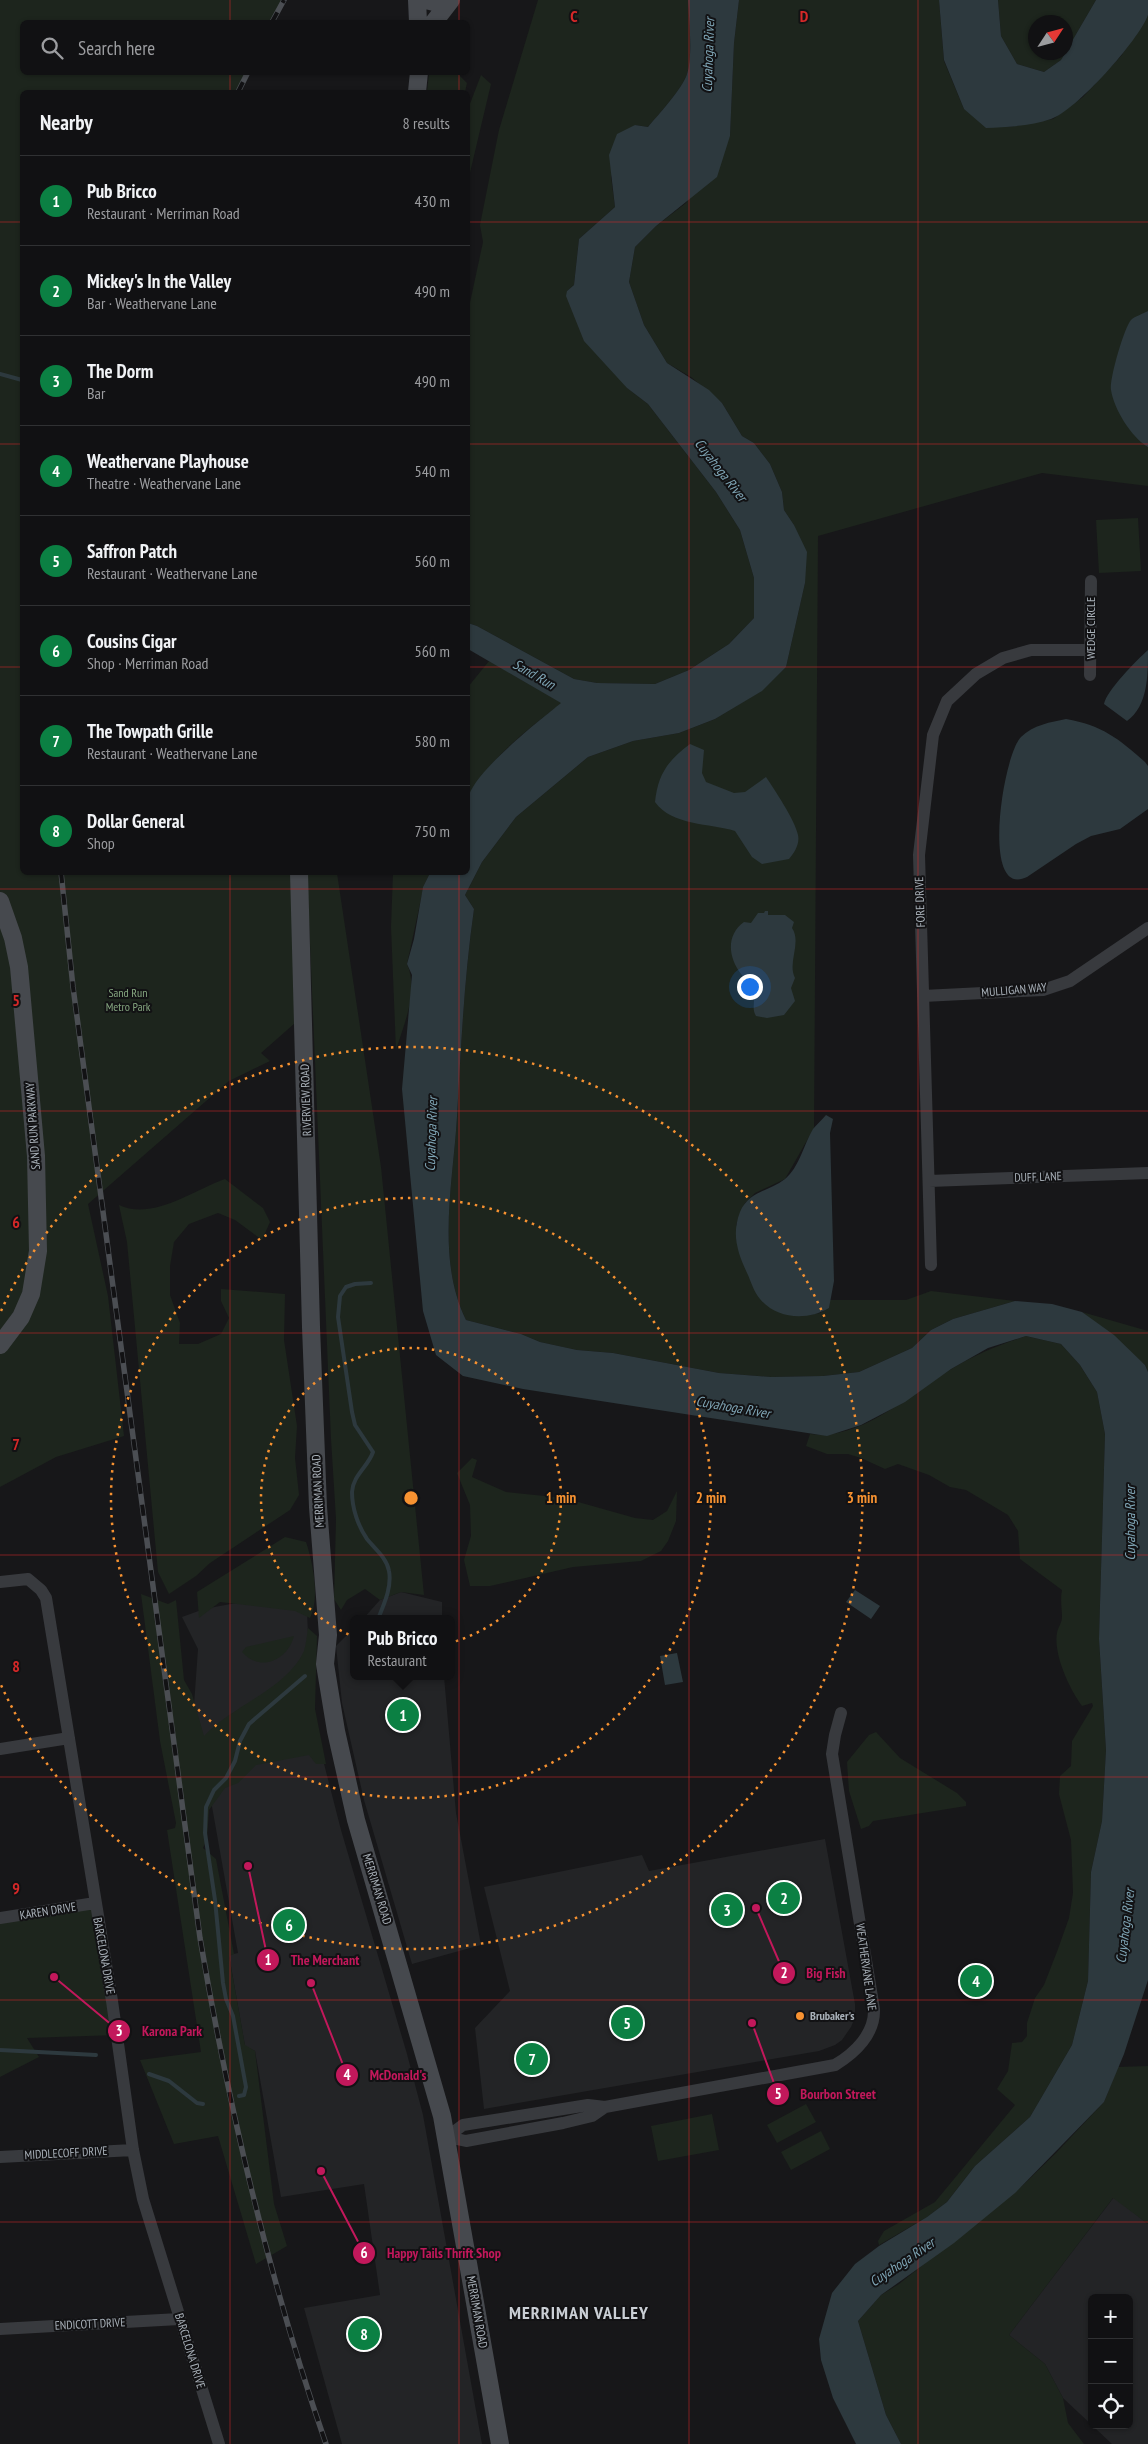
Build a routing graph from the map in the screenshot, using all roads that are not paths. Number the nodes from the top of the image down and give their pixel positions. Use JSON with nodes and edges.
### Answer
{"nodes":[{"id":1,"x":417,"y":0,"type":"edge"},
{"id":2,"x":426,"y":0,"type":"edge"},
{"id":3,"x":450,"y":0,"type":"edge"},
{"id":4,"x":418,"y":20,"type":"edge"},
{"id":5,"x":435,"y":20,"type":"edge"},
{"id":6,"x":419,"y":75,"type":"edge"},
{"id":7,"x":417,"y":90,"type":"edge"},
{"id":8,"x":1091,"y":581,"type":"dead end"},
{"id":9,"x":1091,"y":650,"type":"junction"},
{"id":10,"x":1090,"y":675,"type":"dead end"},
{"id":11,"x":299,"y":875,"type":"edge"},
{"id":12,"x":0,"y":901,"type":"edge"},
{"id":13,"x":1148,"y":928,"type":"edge"},
{"id":14,"x":923,"y":996,"type":"junction"},
{"id":15,"x":1148,"y":1173,"type":"edge"},
{"id":16,"x":929,"y":1181,"type":"junction"},
{"id":17,"x":931,"y":1265,"type":"dead end"},
{"id":18,"x":311,"y":1327,"type":"joint"},
{"id":19,"x":0,"y":1345,"type":"edge"},
{"id":20,"x":0,"y":1582,"type":"edge"},
{"id":21,"x":841,"y":1713,"type":"dead end"},
{"id":22,"x":69,"y":1738,"type":"junction"},
{"id":23,"x":0,"y":1749,"type":"edge"},
{"id":24,"x":95,"y":1904,"type":"junction"},
{"id":25,"x":0,"y":1918,"type":"edge"},
{"id":26,"x":605,"y":2107,"type":"junction"},
{"id":27,"x":569,"y":2108,"type":"junction"},
{"id":28,"x":521,"y":2116,"type":"junction"},
{"id":29,"x":572,"y":2121,"type":"junction"},
{"id":30,"x":524,"y":2130,"type":"junction"},
{"id":31,"x":447,"y":2137,"type":"junction"},
{"id":32,"x":133,"y":2150,"type":"junction"},
{"id":33,"x":0,"y":2157,"type":"edge"},
{"id":34,"x":179,"y":2319,"type":"junction"},
{"id":35,"x":0,"y":2329,"type":"edge"},
{"id":36,"x":218,"y":2444,"type":"edge"},
{"id":37,"x":500,"y":2444,"type":"edge"}],
"edges":[{"from":1,"to":4,"type":"main road"},
{"from":2,"to":3,"type":"main road"},
{"from":3,"to":5,"type":"main road"},
{"from":6,"to":7,"type":"main road"},
{"from":8,"to":9,"type":"street","name":"WEDGE CIRCLE"},
{"from":9,"to":10,"type":"street","name":"WEDGE CIRCLE"},
{"from":9,"to":14,"type":"street","name":"FORE DRIVE"},
{"from":11,"to":18,"type":"main road","name":"RIVERVIEW ROAD"},
{"from":12,"to":19,"type":"main road","name":"SAND RUN PARKWAY"},
{"from":13,"to":14,"type":"street","name":"MULLIGAN WAY"},
{"from":14,"to":16,"type":"street","name":"FORE DRIVE"},
{"from":15,"to":16,"type":"street","name":"DUFF LANE"},
{"from":16,"to":17,"type":"street","name":"FORE DRIVE"},
{"from":18,"to":31,"type":"main road","name":"MERRIMAN ROAD"},
{"from":20,"to":22,"type":"street","name":"BARCELONA DRIVE"},
{"from":21,"to":26,"type":"street","name":"WEATHERVANE LANE"},
{"from":22,"to":23,"type":"street"},
{"from":22,"to":24,"type":"street","name":"BARCELONA DRIVE"},
{"from":24,"to":25,"type":"street","name":"KAREN DRIVE"},
{"from":24,"to":32,"type":"street","name":"BARCELONA DRIVE"},
{"from":26,"to":27,"type":"street","name":"WEATHERVANE LANE"},
{"from":26,"to":29,"type":"street","name":"WEATHERVANE LANE"},
{"from":27,"to":28,"type":"street","name":"WEATHERVANE LANE"},
{"from":27,"to":29,"type":"street"},
{"from":28,"to":30,"type":"street"},
{"from":28,"to":31,"type":"street","name":"WEATHERVANE LANE"},
{"from":29,"to":30,"type":"street","name":"WEATHERVANE LANE"},
{"from":30,"to":31,"type":"street","name":"WEATHERVANE LANE"},
{"from":31,"to":37,"type":"main road","name":"MERRIMAN ROAD"},
{"from":32,"to":33,"type":"street","name":"MIDDLECOFF DRIVE"},
{"from":32,"to":34,"type":"street","name":"BARCELONA DRIVE"},
{"from":34,"to":35,"type":"street","name":"ENDICOTT DRIVE"},
{"from":34,"to":36,"type":"street","name":"BARCELONA DRIVE"}]}
